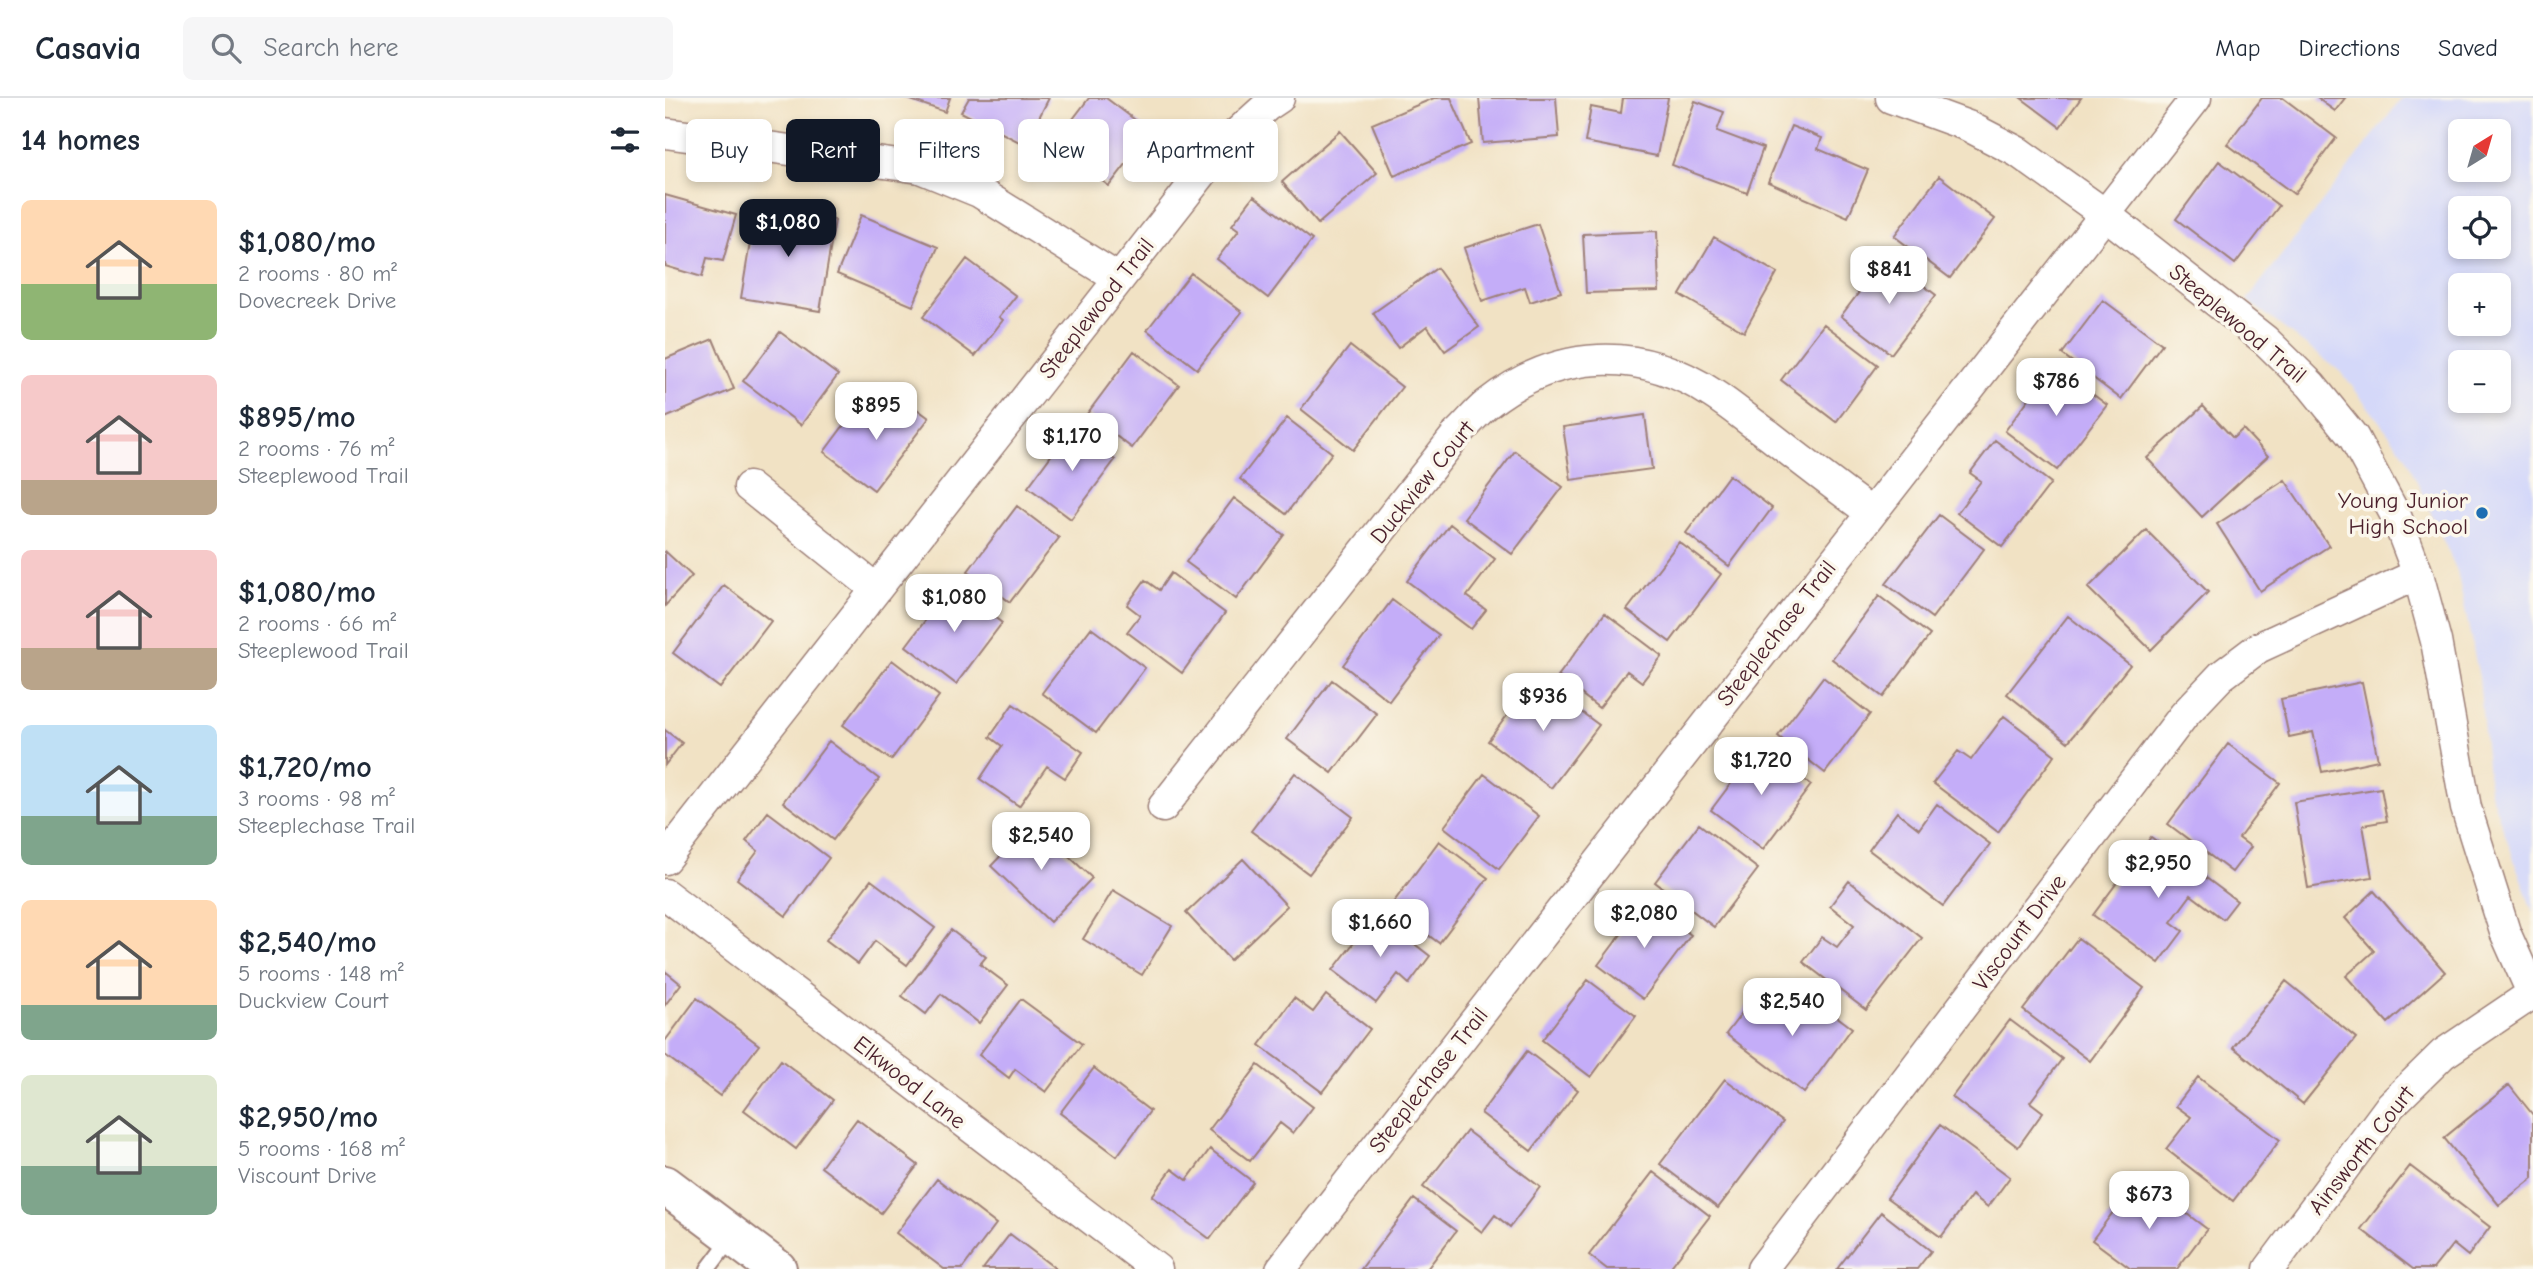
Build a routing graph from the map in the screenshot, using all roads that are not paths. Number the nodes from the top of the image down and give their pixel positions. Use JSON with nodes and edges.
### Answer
{"nodes":[{"id":1,"x":1279,"y":98,"type":"edge"},
{"id":2,"x":1891,"y":98,"type":"edge"},
{"id":3,"x":2196,"y":98,"type":"edge"},
{"id":4,"x":665,"y":133,"type":"edge"},
{"id":5,"x":2106,"y":215,"type":"junction"},
{"id":6,"x":1119,"y":279,"type":"junction"},
{"id":7,"x":749,"y":486,"type":"dead end"},
{"id":8,"x":1870,"y":512,"type":"junction"},
{"id":9,"x":2418,"y":574,"type":"junction"},
{"id":10,"x":876,"y":589,"type":"junction"},
{"id":11,"x":1163,"y":807,"type":"dead end"},
{"id":12,"x":665,"y":859,"type":"edge"},
{"id":13,"x":665,"y":894,"type":"edge"},
{"id":14,"x":2533,"y":995,"type":"edge"},
{"id":15,"x":665,"y":1185,"type":"edge"},
{"id":16,"x":733,"y":1236,"type":"junction"},
{"id":17,"x":708,"y":1269,"type":"edge"},
{"id":18,"x":777,"y":1269,"type":"edge"},
{"id":19,"x":1157,"y":1269,"type":"edge"},
{"id":20,"x":1281,"y":1269,"type":"edge"},
{"id":21,"x":1762,"y":1269,"type":"edge"},
{"id":22,"x":2269,"y":1269,"type":"edge"}],
"edges":[{"from":1,"to":6,"type":"street","name":"Steeplewood Trail"},
{"from":2,"to":5,"type":"street","name":"Steeplewood Trail"},
{"from":3,"to":5,"type":"street","name":"Steeplechase Trail"},
{"from":4,"to":6,"type":"street"},
{"from":5,"to":8,"type":"street","name":"Steeplechase Trail"},
{"from":5,"to":9,"type":"street","name":"Steeplewood Trail"},
{"from":6,"to":10,"type":"street","name":"Steeplewood Trail"},
{"from":7,"to":10,"type":"street"},
{"from":8,"to":11,"type":"street","name":"Duckview Court"},
{"from":8,"to":20,"type":"street","name":"Steeplechase Trail"},
{"from":9,"to":14,"type":"street","name":"Steeplewood Trail"},
{"from":9,"to":21,"type":"street","name":"Viscount Drive"},
{"from":10,"to":12,"type":"street","name":"Steeplewood Trail"},
{"from":13,"to":19,"type":"street","name":"Elkwood Lane"},
{"from":14,"to":22,"type":"street","name":"Ainsworth Court"},
{"from":15,"to":16,"type":"street"},
{"from":16,"to":17,"type":"lane"},
{"from":16,"to":18,"type":"street"}]}
